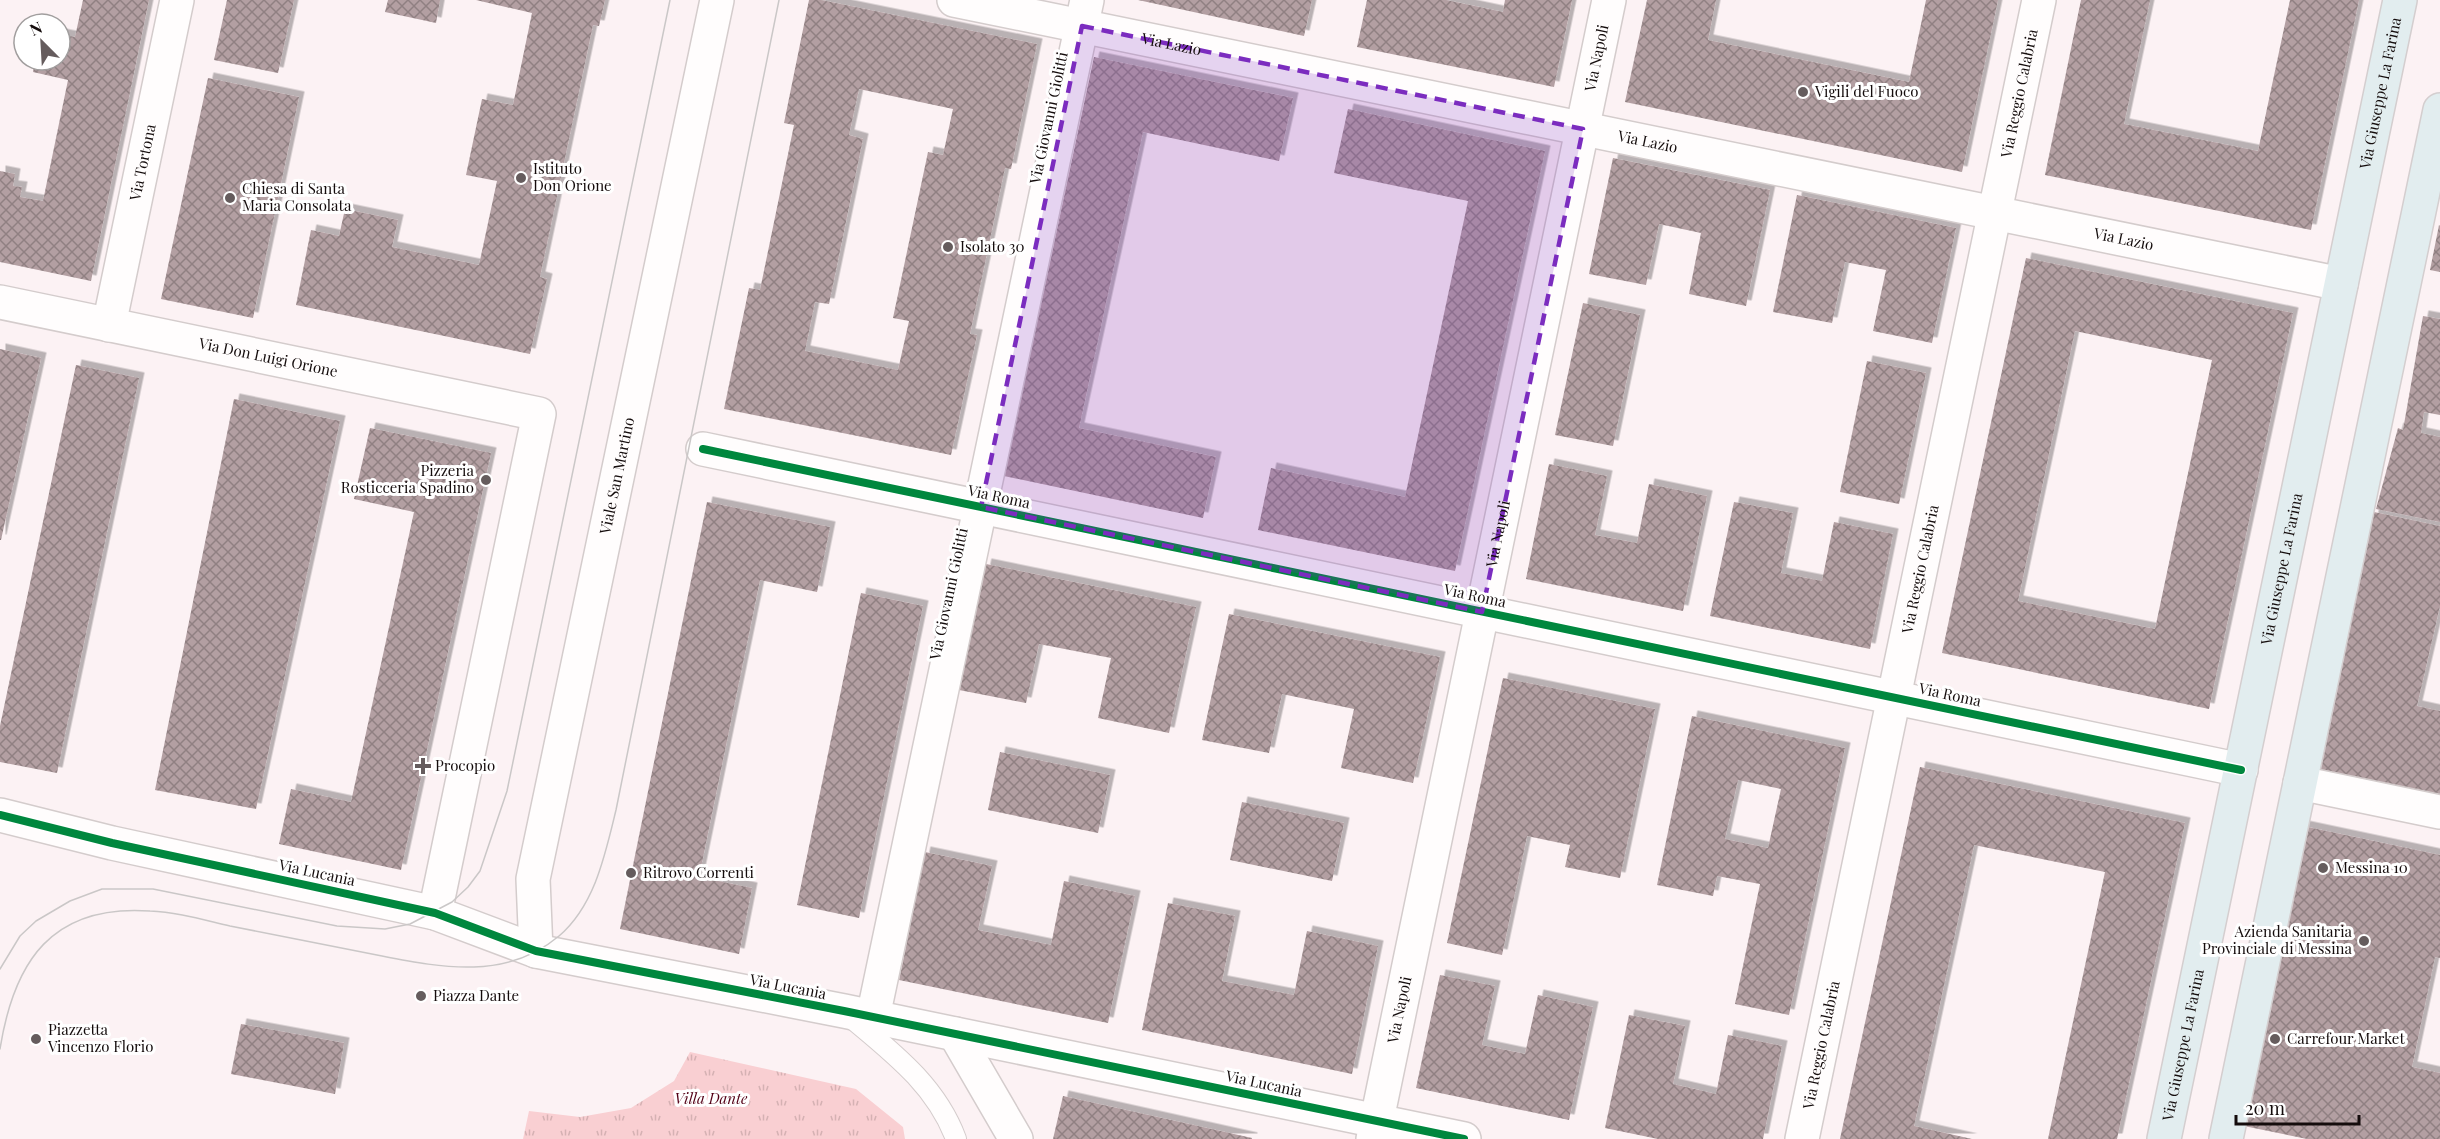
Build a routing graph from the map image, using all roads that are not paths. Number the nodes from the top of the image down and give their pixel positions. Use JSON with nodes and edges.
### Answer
{"nodes":[{"id":1,"x":177,"y":0,"type":"edge"},
{"id":2,"x":717,"y":0,"type":"edge"},
{"id":3,"x":954,"y":0,"type":"edge"},
{"id":4,"x":1609,"y":0,"type":"edge"},
{"id":5,"x":2038,"y":0,"type":"edge"},
{"id":6,"x":2400,"y":0,"type":"edge"},
{"id":7,"x":1085,"y":13,"type":"edge"},
{"id":8,"x":2440,"y":110,"type":"edge"},
{"id":9,"x":1583,"y":129,"type":"junction"},
{"id":10,"x":1994,"y":213,"type":"junction"},
{"id":11,"x":2341,"y":284,"type":"junction"},
{"id":12,"x":0,"y":302,"type":"edge"},
{"id":13,"x":109,"y":325,"type":"junction"},
{"id":14,"x":703,"y":449,"type":"dead end"},
{"id":15,"x":981,"y":507,"type":"junction"},
{"id":16,"x":1482,"y":612,"type":"junction"},
{"id":17,"x":1894,"y":697,"type":"junction"},
{"id":18,"x":2241,"y":770,"type":"junction"},
{"id":19,"x":2300,"y":783,"type":"junction"},
{"id":20,"x":2440,"y":812,"type":"edge"},
{"id":21,"x":0,"y":815,"type":"edge"},
{"id":22,"x":435,"y":913,"type":"junction"},
{"id":23,"x":536,"y":951,"type":"junction"},
{"id":24,"x":858,"y":1014,"type":"junction"},
{"id":25,"x":955,"y":1034,"type":"junction"},
{"id":26,"x":1375,"y":1130,"type":"edge"},
{"id":27,"x":956,"y":1139,"type":"edge"},
{"id":28,"x":1016,"y":1139,"type":"edge"},
{"id":29,"x":1464,"y":1139,"type":"edge"},
{"id":30,"x":1802,"y":1139,"type":"edge"},
{"id":31,"x":2164,"y":1139,"type":"edge"},
{"id":32,"x":2226,"y":1139,"type":"edge"}],
"edges":[{"from":1,"to":13,"type":"street","name":"Via Tortona"},
{"from":2,"to":23,"type":"street","name":"Viale San Martino"},
{"from":3,"to":7,"type":"street","name":"Via Lazio"},
{"from":4,"to":9,"type":"street","name":"Via Napoli"},
{"from":5,"to":10,"type":"street","name":"Via Reggio Calabria"},
{"from":6,"to":11,"type":"main road","name":"Via Giuseppe La Farina"},
{"from":7,"to":9,"type":"street","name":"Via Lazio"},
{"from":7,"to":15,"type":"street","name":"Via Giovanni Giolitti"},
{"from":8,"to":19,"type":"main road"},
{"from":9,"to":10,"type":"street","name":"Via Lazio"},
{"from":9,"to":16,"type":"street","name":"Via Napoli"},
{"from":10,"to":11,"type":"street","name":"Via Lazio"},
{"from":10,"to":17,"type":"street","name":"Via Reggio Calabria"},
{"from":11,"to":18,"type":"main road","name":"Via Giuseppe La Farina"},
{"from":12,"to":13,"type":"street","name":"Via Don Luigi Orione"},
{"from":13,"to":22,"type":"street","name":"Via Don Luigi Orione"},
{"from":14,"to":15,"type":"street","name":"Via Roma"},
{"from":15,"to":16,"type":"street","name":"Via Roma"},
{"from":15,"to":24,"type":"street","name":"Via Giovanni Giolitti"},
{"from":16,"to":17,"type":"street","name":"Via Roma"},
{"from":16,"to":26,"type":"street","name":"Via Napoli"},
{"from":17,"to":18,"type":"street","name":"Via Roma"},
{"from":17,"to":30,"type":"street","name":"Via Reggio Calabria"},
{"from":18,"to":31,"type":"main road","name":"Via Giuseppe La Farina"},
{"from":19,"to":20,"type":"street"},
{"from":19,"to":32,"type":"main road"},
{"from":21,"to":22,"type":"street","name":"Via Lucania"},
{"from":22,"to":23,"type":"street","name":"Via Lucania"},
{"from":23,"to":24,"type":"street","name":"Via Lucania"},
{"from":24,"to":25,"type":"street","name":"Via Lucania"},
{"from":24,"to":27,"type":"lane"},
{"from":25,"to":26,"type":"street","name":"Via Lucania"},
{"from":25,"to":28,"type":"street"},
{"from":26,"to":29,"type":"street","name":"Via Lucania"}]}
